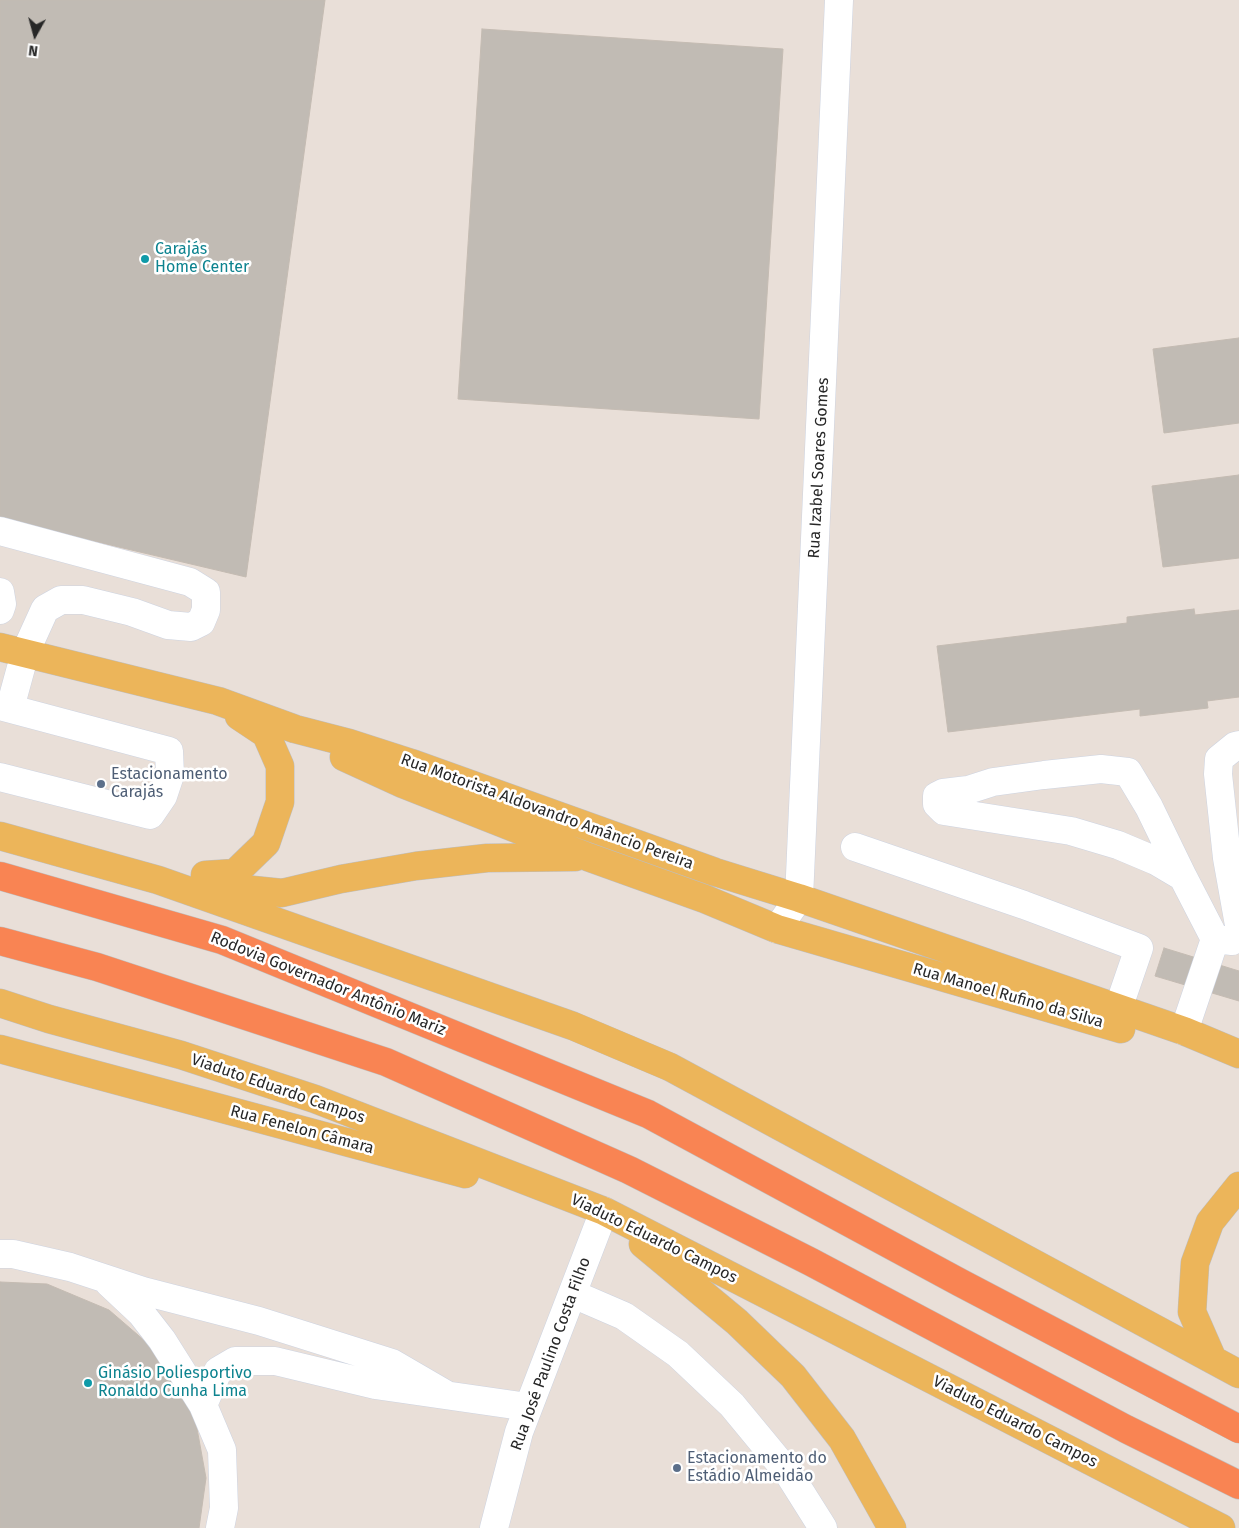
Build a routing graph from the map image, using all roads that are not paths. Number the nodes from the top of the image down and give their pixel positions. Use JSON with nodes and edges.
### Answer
{"nodes":[{"id":1,"x":839,"y":0,"type":"edge"},
{"id":2,"x":0,"y":531,"type":"edge"},
{"id":3,"x":0,"y":592,"type":"edge"},
{"id":4,"x":0,"y":610,"type":"edge"},
{"id":5,"x":13,"y":650,"type":"edge"},
{"id":6,"x":218,"y":701,"type":"junction"},
{"id":7,"x":5,"y":707,"type":"edge"},
{"id":8,"x":295,"y":729,"type":"junction"},
{"id":9,"x":1239,"y":745,"type":"edge"},
{"id":10,"x":0,"y":777,"type":"edge"},
{"id":11,"x":0,"y":836,"type":"edge"},
{"id":12,"x":855,"y":847,"type":"dead end"},
{"id":13,"x":658,"y":852,"type":"junction"},
{"id":14,"x":588,"y":857,"type":"junction"},
{"id":15,"x":0,"y":876,"type":"edge"},
{"id":16,"x":1183,"y":877,"type":"junction"},
{"id":17,"x":158,"y":880,"type":"junction"},
{"id":18,"x":799,"y":898,"type":"junction"},
{"id":19,"x":1239,"y":925,"type":"edge"},
{"id":20,"x":778,"y":929,"type":"junction"},
{"id":21,"x":1227,"y":940,"type":"edge"},
{"id":22,"x":0,"y":941,"type":"edge"},
{"id":23,"x":0,"y":1003,"type":"edge"},
{"id":24,"x":1118,"y":1009,"type":"junction"},
{"id":25,"x":1184,"y":1031,"type":"junction"},
{"id":26,"x":0,"y":1049,"type":"edge"},
{"id":27,"x":1239,"y":1054,"type":"edge"},
{"id":28,"x":1239,"y":1063,"type":"edge"},
{"id":29,"x":1239,"y":1186,"type":"edge"},
{"id":30,"x":604,"y":1211,"type":"junction"},
{"id":31,"x":0,"y":1254,"type":"edge"},
{"id":32,"x":105,"y":1278,"type":"junction"},
{"id":33,"x":573,"y":1294,"type":"junction"},
{"id":34,"x":1213,"y":1360,"type":"junction"},
{"id":35,"x":1239,"y":1374,"type":"edge"},
{"id":36,"x":447,"y":1396,"type":"junction"},
{"id":37,"x":203,"y":1405,"type":"junction"},
{"id":38,"x":528,"y":1407,"type":"junction"},
{"id":39,"x":1239,"y":1429,"type":"edge"},
{"id":40,"x":1239,"y":1485,"type":"edge"},
{"id":41,"x":220,"y":1528,"type":"edge"},
{"id":42,"x":494,"y":1528,"type":"edge"},
{"id":43,"x":823,"y":1528,"type":"edge"},
{"id":44,"x":892,"y":1528,"type":"edge"},
{"id":45,"x":1221,"y":1528,"type":"edge"}],
"edges":[{"from":1,"to":18,"type":"street","name":"Rua Izabel Soares Gomes"},
{"from":2,"to":5,"type":"street"},
{"from":3,"to":4,"type":"street"},
{"from":5,"to":6,"type":"main road","name":"Rua Motorista Aldovandro Amâncio Pereira"},
{"from":5,"to":7,"type":"street"},
{"from":6,"to":8,"type":"main road","name":"Rua Motorista Aldovandro Amâncio Pereira"},
{"from":6,"to":17,"type":"main road"},
{"from":7,"to":10,"type":"street"},
{"from":8,"to":13,"type":"main road","name":"Rua Motorista Aldovandro Amâncio Pereira"},
{"from":8,"to":14,"type":"main road","name":"Rua Motorista Aldovandro Amâncio Pereira"},
{"from":9,"to":19,"type":"street"},
{"from":11,"to":17,"type":"main road"},
{"from":12,"to":24,"type":"street"},
{"from":13,"to":14,"type":"main road"},
{"from":13,"to":18,"type":"main road","name":"Rua Motorista Aldovandro Amâncio Pereira"},
{"from":14,"to":17,"type":"main road"},
{"from":14,"to":20,"type":"main road","name":"Rua Motorista Aldovandro Amâncio Pereira"},
{"from":15,"to":39,"type":"highway","name":"Rodovia Governador Antônio Mariz"},
{"from":16,"to":16,"type":"street"},
{"from":16,"to":21,"type":"street"},
{"from":17,"to":34,"type":"main road"},
{"from":18,"to":20,"type":"street"},
{"from":18,"to":24,"type":"main road","name":"Rua Manoel Rufino da Silva"},
{"from":20,"to":28,"type":"main road","name":"Rua Manoel Rufino da Silva"},
{"from":21,"to":25,"type":"street"},
{"from":22,"to":40,"type":"highway"},
{"from":23,"to":30,"type":"main road","name":"Viaduto Eduardo Campos"},
{"from":24,"to":25,"type":"main road","name":"Rua Manoel Rufino da Silva"},
{"from":25,"to":27,"type":"main road","name":"Rua Manoel Rufino da Silva"},
{"from":26,"to":30,"type":"main road","name":"Rua Fenelon Câmara"},
{"from":29,"to":34,"type":"main road"},
{"from":30,"to":33,"type":"street","name":"Rua José Paulino Costa Filho"},
{"from":30,"to":44,"type":"main road"},
{"from":30,"to":45,"type":"main road","name":"Viaduto Eduardo Campos"},
{"from":31,"to":32,"type":"street"},
{"from":32,"to":36,"type":"street"},
{"from":32,"to":37,"type":"street"},
{"from":33,"to":38,"type":"street","name":"Rua José Paulino Costa Filho"},
{"from":33,"to":43,"type":"street"},
{"from":34,"to":35,"type":"main road"},
{"from":36,"to":37,"type":"street"},
{"from":36,"to":38,"type":"street"},
{"from":37,"to":41,"type":"street"},
{"from":38,"to":42,"type":"street","name":"Rua José Paulino Costa Filho"}]}
